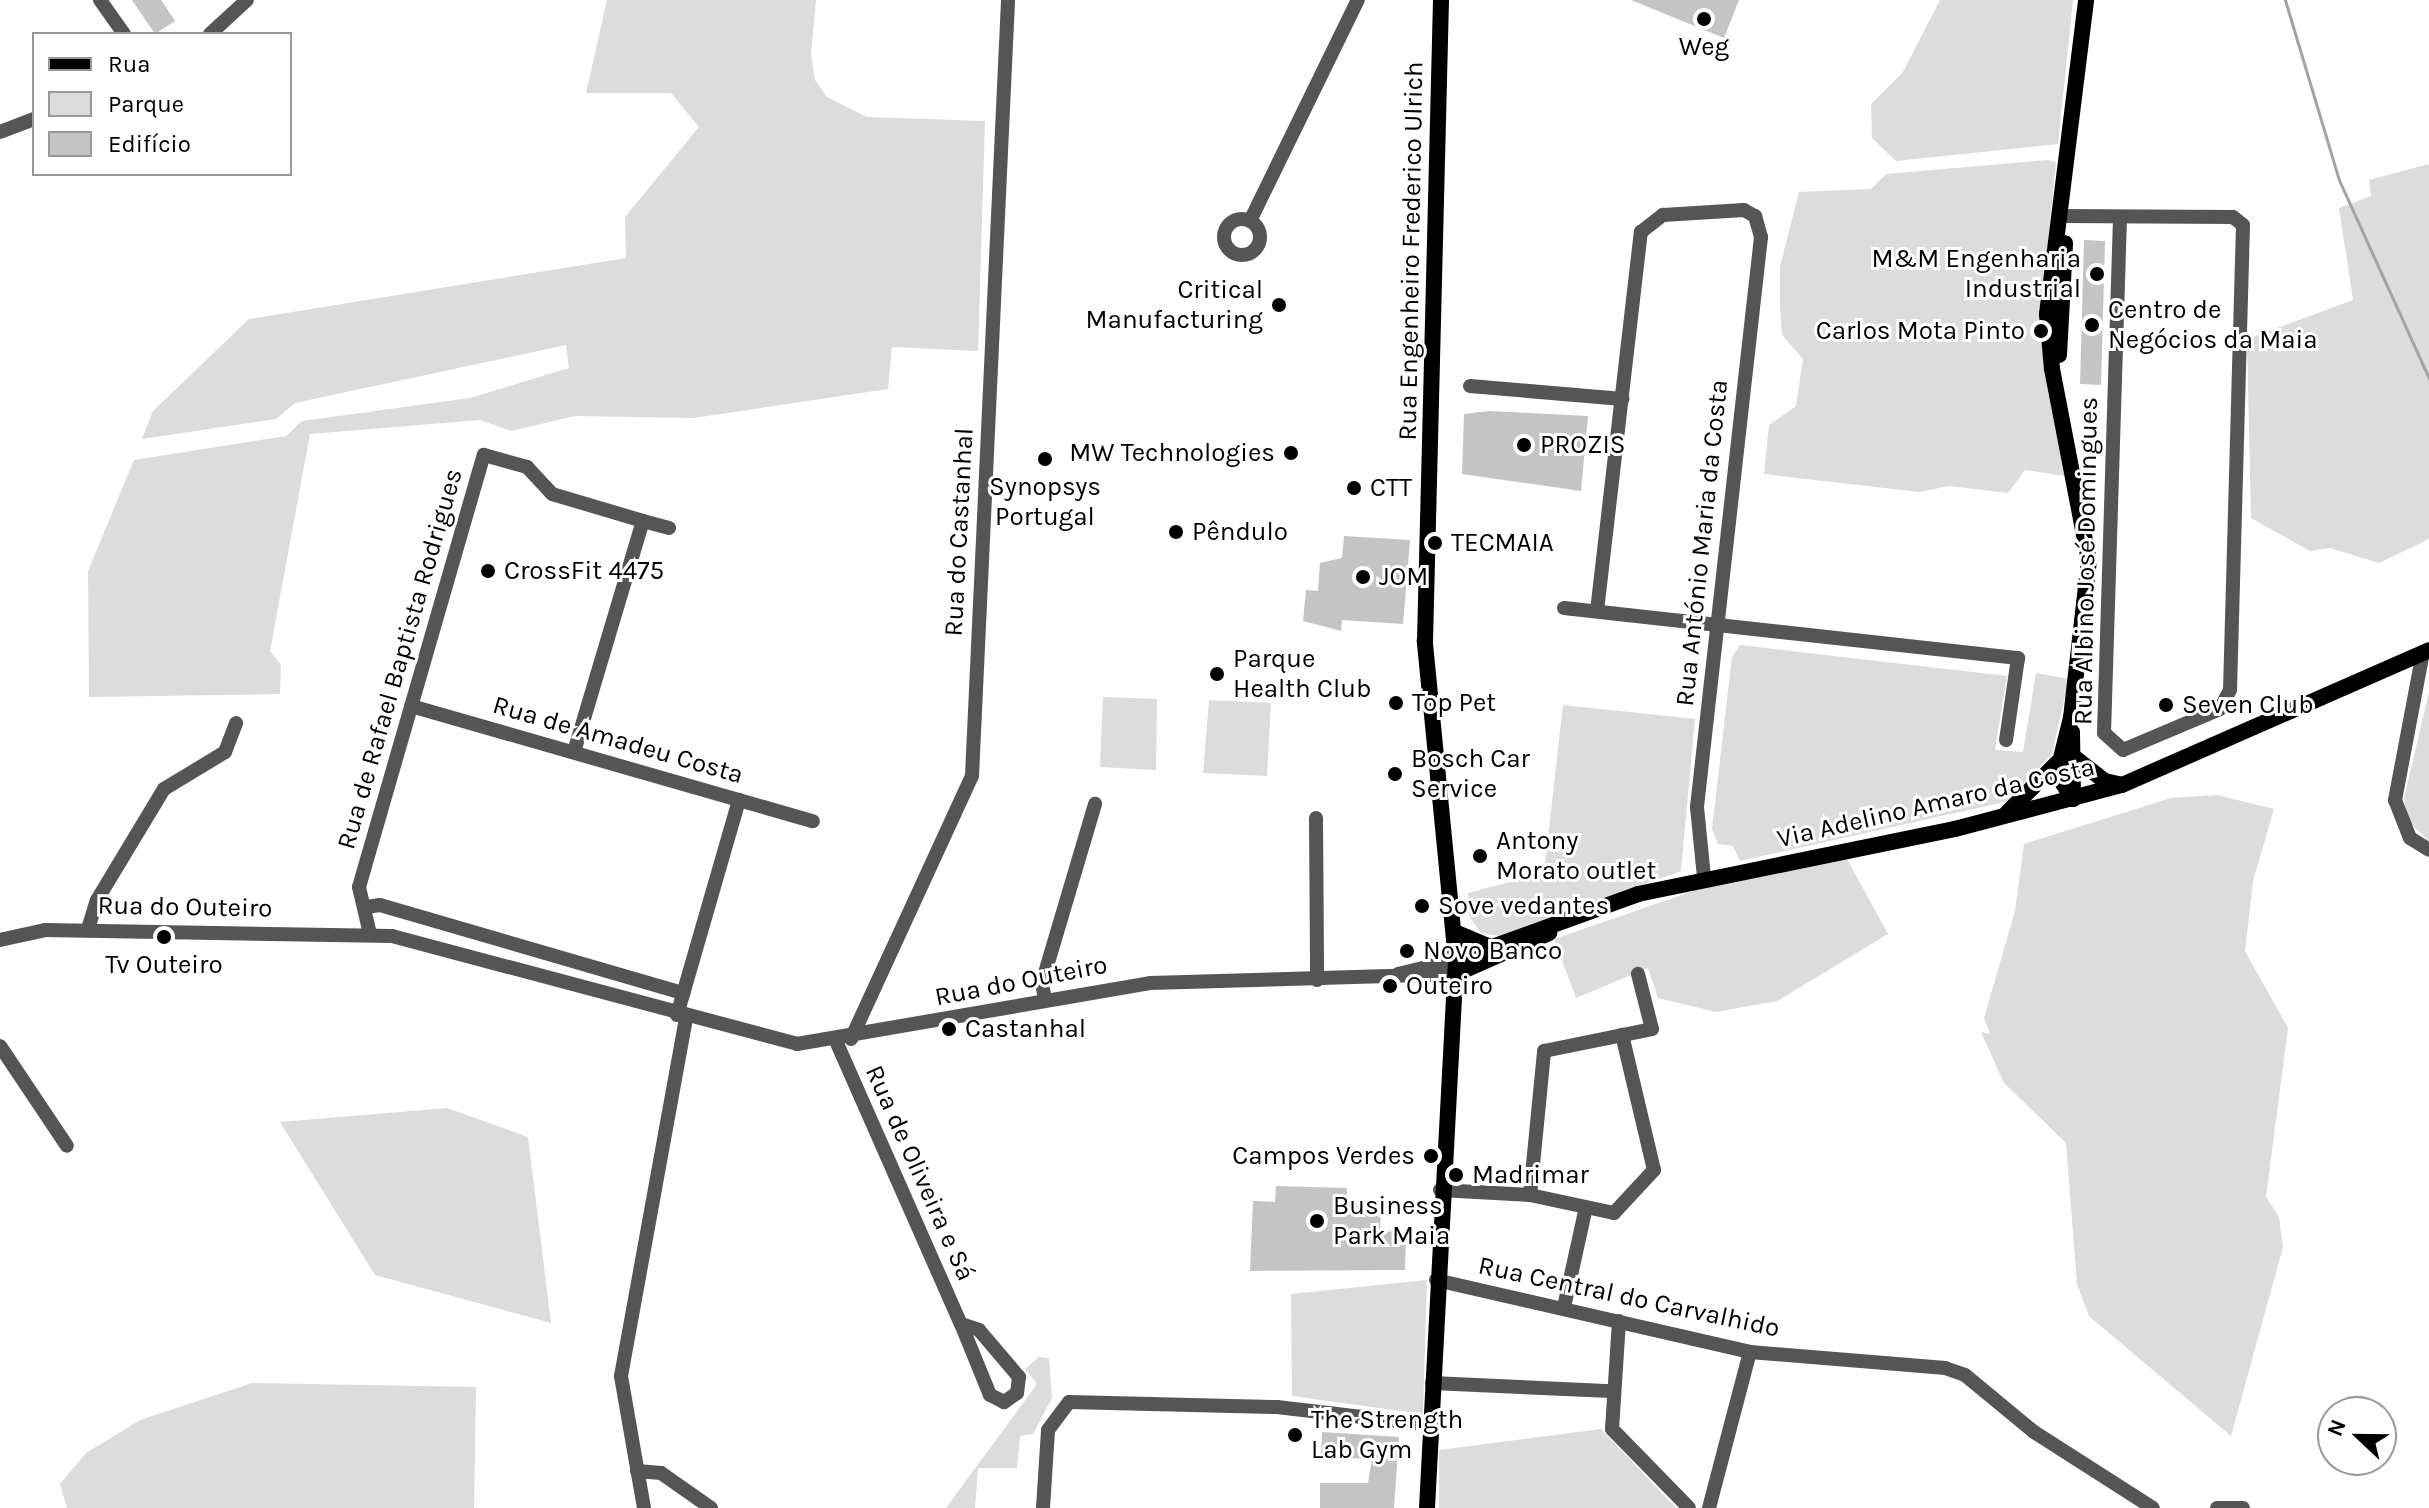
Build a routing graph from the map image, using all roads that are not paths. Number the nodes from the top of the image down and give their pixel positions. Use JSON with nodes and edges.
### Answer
{"nodes":[{"id":1,"x":100,"y":0,"type":"edge"},
{"id":2,"x":247,"y":0,"type":"edge"},
{"id":3,"x":1008,"y":0,"type":"edge"},
{"id":4,"x":1441,"y":0,"type":"edge"},
{"id":5,"x":2086,"y":0,"type":"edge"},
{"id":6,"x":1355,"y":1,"type":"edge"},
{"id":7,"x":123,"y":32,"type":"edge"},
{"id":8,"x":212,"y":32,"type":"edge"},
{"id":9,"x":32,"y":120,"type":"edge"},
{"id":10,"x":0,"y":132,"type":"edge"},
{"id":11,"x":2061,"y":216,"type":"junction"},
{"id":12,"x":2120,"y":218,"type":"junction"},
{"id":13,"x":1250,"y":221,"type":"dead end"},
{"id":14,"x":1470,"y":386,"type":"dead end"},
{"id":15,"x":1622,"y":399,"type":"junction"},
{"id":16,"x":643,"y":521,"type":"junction"},
{"id":17,"x":669,"y":528,"type":"dead end"},
{"id":18,"x":1564,"y":608,"type":"dead end"},
{"id":19,"x":1597,"y":611,"type":"junction"},
{"id":20,"x":1716,"y":626,"type":"junction"},
{"id":21,"x":2426,"y":651,"type":"edge"},
{"id":22,"x":411,"y":706,"type":"junction"},
{"id":23,"x":236,"y":723,"type":"dead end"},
{"id":24,"x":2006,"y":740,"type":"dead end"},
{"id":25,"x":574,"y":752,"type":"junction"},
{"id":26,"x":2066,"y":759,"type":"junction"},
{"id":27,"x":2122,"y":785,"type":"junction"},
{"id":28,"x":2073,"y":799,"type":"junction"},
{"id":29,"x":739,"y":800,"type":"junction"},
{"id":30,"x":1095,"y":804,"type":"dead end"},
{"id":31,"x":1316,"y":818,"type":"dead end"},
{"id":32,"x":1996,"y":820,"type":"junction"},
{"id":33,"x":813,"y":821,"type":"dead end"},
{"id":34,"x":2429,"y":850,"type":"edge"},
{"id":35,"x":1704,"y":877,"type":"junction"},
{"id":36,"x":366,"y":907,"type":"junction"},
{"id":37,"x":1575,"y":917,"type":"junction"},
{"id":38,"x":88,"y":929,"type":"junction"},
{"id":39,"x":1455,"y":932,"type":"junction"},
{"id":40,"x":370,"y":934,"type":"junction"},
{"id":41,"x":0,"y":940,"type":"edge"},
{"id":42,"x":1490,"y":947,"type":"junction"},
{"id":43,"x":1456,"y":967,"type":"junction"},
{"id":44,"x":1638,"y":974,"type":"dead end"},
{"id":45,"x":1317,"y":980,"type":"junction"},
{"id":46,"x":683,"y":993,"type":"junction"},
{"id":47,"x":1045,"y":999,"type":"junction"},
{"id":48,"x":681,"y":1016,"type":"junction"},
{"id":49,"x":1622,"y":1035,"type":"junction"},
{"id":50,"x":843,"y":1040,"type":"junction"},
{"id":51,"x":0,"y":1046,"type":"edge"},
{"id":52,"x":67,"y":1146,"type":"dead end"},
{"id":53,"x":1440,"y":1190,"type":"junction"},
{"id":54,"x":1530,"y":1195,"type":"junction"},
{"id":55,"x":1586,"y":1207,"type":"junction"},
{"id":56,"x":1436,"y":1280,"type":"junction"},
{"id":57,"x":1564,"y":1307,"type":"junction"},
{"id":58,"x":1619,"y":1321,"type":"junction"},
{"id":59,"x":961,"y":1324,"type":"junction"},
{"id":60,"x":1750,"y":1352,"type":"junction"},
{"id":61,"x":1432,"y":1383,"type":"junction"},
{"id":62,"x":1611,"y":1391,"type":"junction"},
{"id":63,"x":1430,"y":1425,"type":"junction"},
{"id":64,"x":637,"y":1471,"type":"junction"},
{"id":65,"x":644,"y":1508,"type":"edge"},
{"id":66,"x":711,"y":1508,"type":"edge"},
{"id":67,"x":1043,"y":1508,"type":"edge"},
{"id":68,"x":1427,"y":1508,"type":"edge"},
{"id":69,"x":1689,"y":1508,"type":"edge"},
{"id":70,"x":1709,"y":1508,"type":"edge"},
{"id":71,"x":2153,"y":1508,"type":"edge"},
{"id":72,"x":2217,"y":1508,"type":"edge"},
{"id":73,"x":2243,"y":1508,"type":"edge"}],
"edges":[{"from":1,"to":7,"type":"street"},
{"from":2,"to":8,"type":"street"},
{"from":3,"to":50,"type":"street","name":"Rua do Castanhal"},
{"from":4,"to":39,"type":"main road","name":"Rua Engenheiro Frederico Ulrich"},
{"from":5,"to":11,"type":"main road"},
{"from":6,"to":13,"type":"street"},
{"from":9,"to":10,"type":"street"},
{"from":11,"to":12,"type":"street","name":"Rua Albino José Domingues"},
{"from":11,"to":26,"type":"main road"},
{"from":12,"to":12,"type":"street","name":"Rua Albino José Domingues"},
{"from":14,"to":15,"type":"street"},
{"from":15,"to":19,"type":"street"},
{"from":15,"to":20,"type":"street","name":"Rua António Maria da Costa"},
{"from":16,"to":17,"type":"street"},
{"from":16,"to":22,"type":"street","name":"Rua de Rafael Baptista Rodrigues"},
{"from":16,"to":25,"type":"street"},
{"from":18,"to":19,"type":"street"},
{"from":19,"to":20,"type":"street"},
{"from":20,"to":24,"type":"street"},
{"from":20,"to":35,"type":"street","name":"Rua António Maria da Costa"},
{"from":21,"to":27,"type":"main road","name":"Via Adelino Amaro da Costa"},
{"from":21,"to":34,"type":"street"},
{"from":22,"to":25,"type":"street","name":"Rua de Amadeu Costa"},
{"from":22,"to":36,"type":"street","name":"Rua de Rafael Baptista Rodrigues"},
{"from":23,"to":38,"type":"street"},
{"from":25,"to":29,"type":"street","name":"Rua de Amadeu Costa"},
{"from":26,"to":27,"type":"main road"},
{"from":26,"to":28,"type":"main road"},
{"from":26,"to":32,"type":"main road"},
{"from":27,"to":28,"type":"main road","name":"Via Adelino Amaro da Costa"},
{"from":28,"to":32,"type":"main road","name":"Via Adelino Amaro da Costa"},
{"from":29,"to":33,"type":"street","name":"Rua de Amadeu Costa"},
{"from":29,"to":46,"type":"street"},
{"from":30,"to":47,"type":"street"},
{"from":31,"to":45,"type":"street"},
{"from":32,"to":35,"type":"main road","name":"Via Adelino Amaro da Costa"},
{"from":35,"to":37,"type":"main road","name":"Via Adelino Amaro da Costa"},
{"from":36,"to":40,"type":"street"},
{"from":36,"to":46,"type":"street"},
{"from":37,"to":42,"type":"main road","name":"Via Adelino Amaro da Costa"},
{"from":37,"to":43,"type":"main road","name":"Via Adelino Amaro da Costa"},
{"from":38,"to":40,"type":"street","name":"Rua do Outeiro"},
{"from":38,"to":41,"type":"street","name":"Rua do Outeiro"},
{"from":39,"to":42,"type":"main road"},
{"from":39,"to":43,"type":"main road","name":"Rua Engenheiro Frederico Ulrich"},
{"from":40,"to":48,"type":"street","name":"Rua do Outeiro"},
{"from":42,"to":43,"type":"main road","name":"Via Adelino Amaro da Costa"},
{"from":43,"to":45,"type":"street","name":"Rua do Outeiro"},
{"from":43,"to":53,"type":"main road","name":"Rua Engenheiro Frederico Ulrich"},
{"from":44,"to":49,"type":"street"},
{"from":45,"to":47,"type":"street","name":"Rua do Outeiro"},
{"from":46,"to":48,"type":"street"},
{"from":47,"to":50,"type":"street","name":"Rua do Outeiro"},
{"from":48,"to":50,"type":"street","name":"Rua do Outeiro"},
{"from":48,"to":64,"type":"street"},
{"from":49,"to":54,"type":"street"},
{"from":49,"to":55,"type":"street"},
{"from":50,"to":59,"type":"street","name":"Rua de Oliveira e Sá"},
{"from":51,"to":52,"type":"street"},
{"from":53,"to":54,"type":"street"},
{"from":53,"to":56,"type":"main road","name":"Rua Engenheiro Frederico Ulrich"},
{"from":54,"to":55,"type":"street"},
{"from":55,"to":57,"type":"street"},
{"from":56,"to":57,"type":"street","name":"Rua Central do Carvalhido"},
{"from":56,"to":61,"type":"main road","name":"Rua Engenheiro Frederico Ulrich"},
{"from":57,"to":58,"type":"street","name":"Rua Central do Carvalhido"},
{"from":58,"to":60,"type":"street","name":"Rua Central do Carvalhido"},
{"from":58,"to":62,"type":"street"},
{"from":59,"to":59,"type":"street","name":"Rua de Oliveira e Sá"},
{"from":60,"to":70,"type":"street"},
{"from":60,"to":71,"type":"street","name":"Rua Central do Carvalhido"},
{"from":61,"to":62,"type":"street"},
{"from":61,"to":63,"type":"main road","name":"Rua Engenheiro Frederico Ulrich"},
{"from":62,"to":69,"type":"street"},
{"from":63,"to":67,"type":"street"},
{"from":63,"to":68,"type":"main road","name":"Rua Engenheiro Frederico Ulrich"},
{"from":64,"to":65,"type":"street"},
{"from":64,"to":66,"type":"street"},
{"from":72,"to":73,"type":"street"}]}
